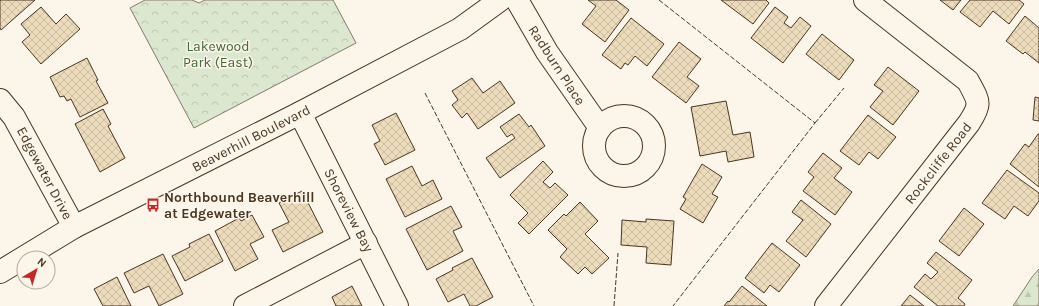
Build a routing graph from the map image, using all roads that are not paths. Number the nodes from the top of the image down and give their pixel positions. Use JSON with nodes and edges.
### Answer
{"nodes":[{"id":1,"x":500,"y":0,"type":"edge"},
{"id":2,"x":517,"y":0,"type":"edge"},
{"id":3,"x":864,"y":0,"type":"edge"},
{"id":4,"x":0,"y":100,"type":"edge"},
{"id":5,"x":300,"y":113,"type":"junction"},
{"id":6,"x":600,"y":128,"type":"dead end"},
{"id":7,"x":74,"y":227,"type":"junction"},
{"id":8,"x":366,"y":243,"type":"junction"},
{"id":9,"x":0,"y":272,"type":"edge"},
{"id":10,"x":245,"y":306,"type":"edge"},
{"id":11,"x":397,"y":306,"type":"edge"},
{"id":12,"x":826,"y":306,"type":"edge"}],
"edges":[{"from":1,"to":5,"type":"street","name":"Beaverhill Boulevard"},
{"from":2,"to":6,"type":"street","name":"Radburn Place"},
{"from":3,"to":12,"type":"street","name":"Rockcliffe Road"},
{"from":4,"to":7,"type":"street","name":"Edgewater Drive"},
{"from":5,"to":7,"type":"street","name":"Beaverhill Boulevard"},
{"from":5,"to":8,"type":"street","name":"Shoreview Bay"},
{"from":7,"to":9,"type":"street","name":"Beaverhill Boulevard"},
{"from":8,"to":10,"type":"street"},
{"from":8,"to":11,"type":"street","name":"Shoreview Bay"}]}
